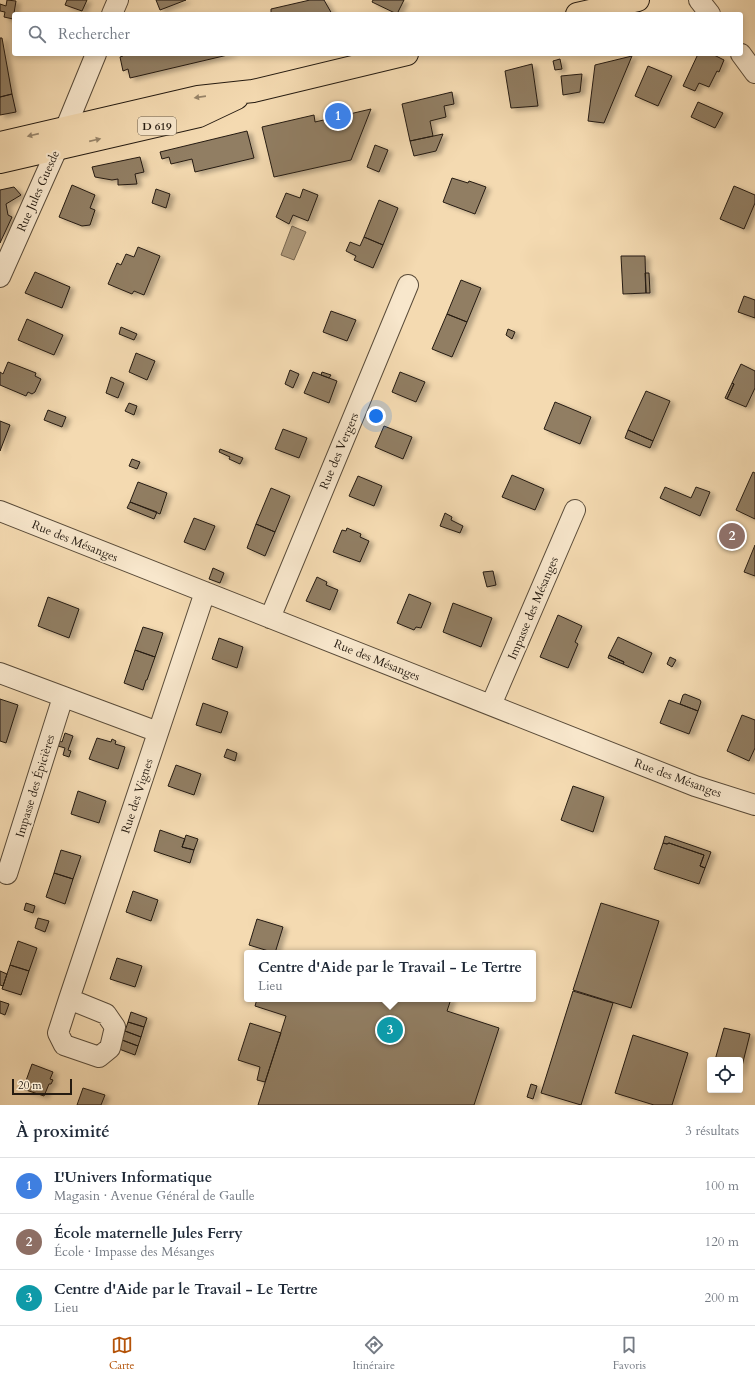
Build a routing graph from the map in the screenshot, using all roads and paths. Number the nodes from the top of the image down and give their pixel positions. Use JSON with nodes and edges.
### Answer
{"nodes":[{"id":1,"x":118,"y":0,"type":"edge"},
{"id":2,"x":638,"y":0,"type":"edge"},
{"id":3,"x":698,"y":0,"type":"edge"},
{"id":4,"x":113,"y":12,"type":"edge"},
{"id":5,"x":586,"y":12,"type":"edge"},
{"id":6,"x":708,"y":12,"type":"edge"},
{"id":7,"x":95,"y":56,"type":"edge"},
{"id":8,"x":399,"y":56,"type":"edge"},
{"id":9,"x":742,"y":56,"type":"edge"},
{"id":10,"x":755,"y":73,"type":"edge"},
{"id":11,"x":253,"y":91,"type":"junction"},
{"id":12,"x":66,"y":127,"type":"junction"},
{"id":13,"x":0,"y":143,"type":"edge"},
{"id":14,"x":57,"y":149,"type":"junction"},
{"id":15,"x":0,"y":162,"type":"edge"},
{"id":16,"x":0,"y":277,"type":"edge"},
{"id":17,"x":408,"y":285,"type":"dead end"},
{"id":18,"x":575,"y":510,"type":"dead end"},
{"id":19,"x":0,"y":511,"type":"edge"},
{"id":20,"x":205,"y":592,"type":"junction"},
{"id":21,"x":270,"y":618,"type":"junction"},
{"id":22,"x":0,"y":674,"type":"edge"},
{"id":23,"x":62,"y":697,"type":"junction"},
{"id":24,"x":491,"y":705,"type":"junction"},
{"id":25,"x":158,"y":732,"type":"junction"},
{"id":26,"x":755,"y":805,"type":"edge"},
{"id":27,"x":7,"y":874,"type":"dead end"},
{"id":28,"x":69,"y":999,"type":"dead end"}],
"edges":[{"from":1,"to":4,"type":"street"},
{"from":2,"to":5,"type":"main road"},
{"from":3,"to":6,"type":"street"},
{"from":7,"to":12,"type":"street","name":"Rue Jules Guesde"},
{"from":8,"to":11,"type":"main road","number":"D 619"},
{"from":9,"to":10,"type":"street"},
{"from":11,"to":12,"type":"main road","number":"D 619","one_way":true},
{"from":14,"to":11,"type":"main road","number":"D 619","one_way":true},
{"from":12,"to":13,"type":"main road","number":"D 619","one_way":true},
{"from":12,"to":14,"type":"street","name":"Rue Jules Guesde"},
{"from":14,"to":15,"type":"main road","number":"D 619"},
{"from":14,"to":16,"type":"street","name":"Rue Jules Guesde"},
{"from":17,"to":21,"type":"street","name":"Rue des Vergers"},
{"from":18,"to":24,"type":"street","name":"Impasse des Mésanges"},
{"from":19,"to":20,"type":"street","name":"Rue des Mésanges"},
{"from":20,"to":21,"type":"street","name":"Rue des Mésanges"},
{"from":20,"to":25,"type":"street","name":"Rue des Vignes"},
{"from":21,"to":24,"type":"street","name":"Rue des Mésanges"},
{"from":22,"to":23,"type":"street"},
{"from":23,"to":25,"type":"street"},
{"from":23,"to":27,"type":"street","name":"Impasse des Épicières"},
{"from":24,"to":26,"type":"street","name":"Rue des Mésanges"},
{"from":25,"to":28,"type":"street","name":"Rue des Vignes"}]}
